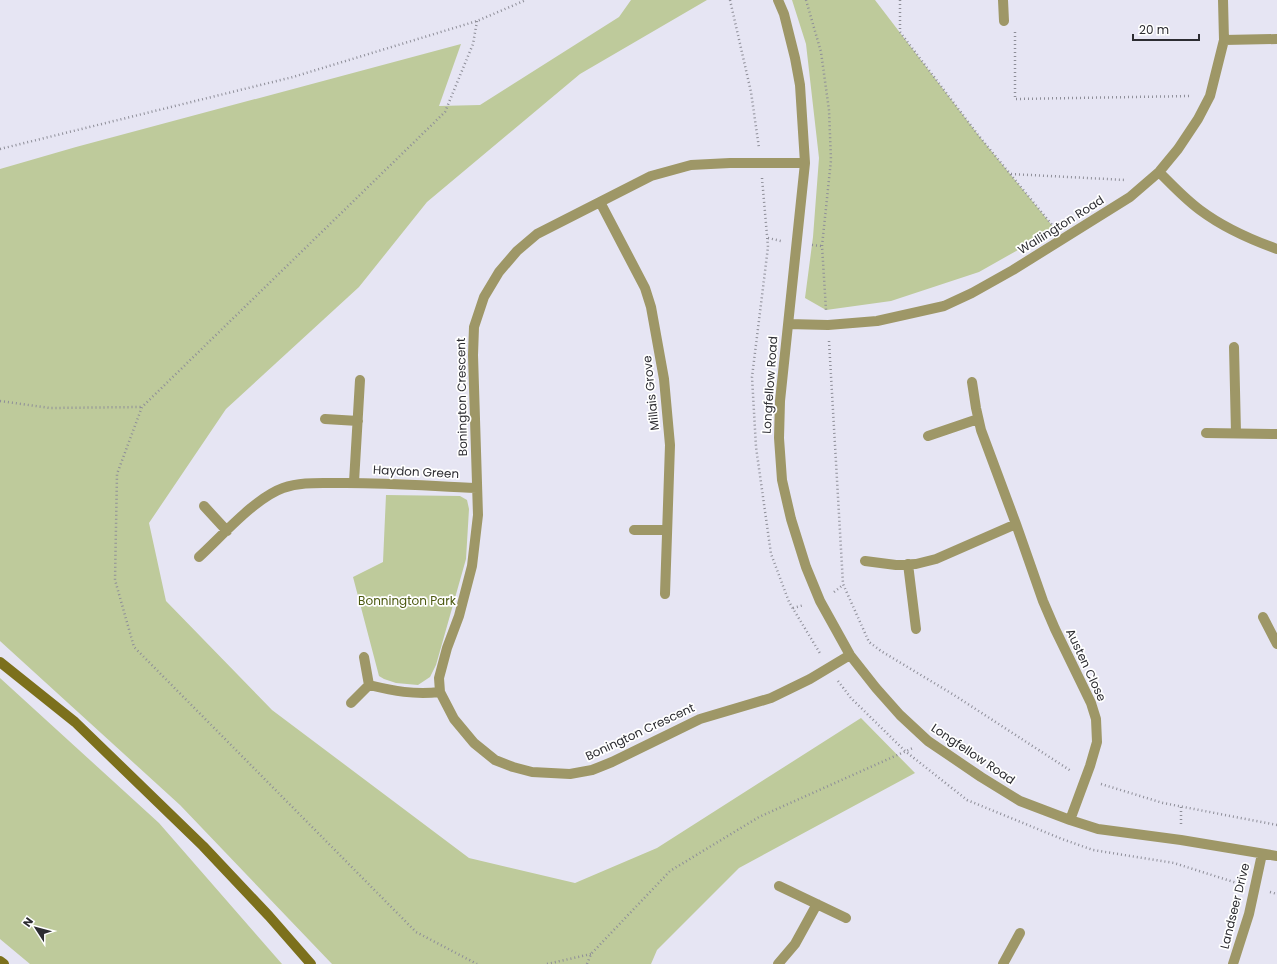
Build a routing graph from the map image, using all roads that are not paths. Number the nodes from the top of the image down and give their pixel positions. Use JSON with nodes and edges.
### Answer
{"nodes":[{"id":1,"x":778,"y":0,"type":"edge"},
{"id":2,"x":1003,"y":0,"type":"edge"},
{"id":3,"x":1223,"y":0,"type":"edge"},
{"id":4,"x":1004,"y":21,"type":"road end"},
{"id":5,"x":1277,"y":39,"type":"edge"},
{"id":6,"x":1224,"y":40,"type":"junction"},
{"id":7,"x":805,"y":163,"type":"junction"},
{"id":8,"x":1159,"y":172,"type":"junction"},
{"id":9,"x":600,"y":202,"type":"junction"},
{"id":10,"x":1277,"y":249,"type":"edge"},
{"id":11,"x":788,"y":324,"type":"junction"},
{"id":12,"x":1234,"y":347,"type":"dead end"},
{"id":13,"x":360,"y":380,"type":"dead end"},
{"id":14,"x":972,"y":382,"type":"dead end"},
{"id":15,"x":325,"y":419,"type":"dead end"},
{"id":16,"x":978,"y":419,"type":"junction"},
{"id":17,"x":358,"y":421,"type":"junction"},
{"id":18,"x":1206,"y":433,"type":"dead end"},
{"id":19,"x":1236,"y":433,"type":"junction"},
{"id":20,"x":1277,"y":434,"type":"edge"},
{"id":21,"x":928,"y":436,"type":"dead end"},
{"id":22,"x":354,"y":482,"type":"junction"},
{"id":23,"x":477,"y":488,"type":"junction"},
{"id":24,"x":204,"y":506,"type":"dead end"},
{"id":25,"x":1016,"y":524,"type":"junction"},
{"id":26,"x":634,"y":530,"type":"dead end"},
{"id":27,"x":666,"y":530,"type":"junction"},
{"id":28,"x":227,"y":531,"type":"junction"},
{"id":29,"x":199,"y":557,"type":"dead end"},
{"id":30,"x":865,"y":561,"type":"dead end"},
{"id":31,"x":908,"y":564,"type":"junction"},
{"id":32,"x":665,"y":594,"type":"dead end"},
{"id":33,"x":1264,"y":617,"type":"dead end"},
{"id":34,"x":916,"y":629,"type":"dead end"},
{"id":35,"x":1277,"y":644,"type":"edge"},
{"id":36,"x":850,"y":655,"type":"junction"},
{"id":37,"x":364,"y":657,"type":"dead end"},
{"id":38,"x":0,"y":662,"type":"edge"},
{"id":39,"x":369,"y":685,"type":"junction"},
{"id":40,"x":440,"y":692,"type":"junction"},
{"id":41,"x":351,"y":703,"type":"dead end"},
{"id":42,"x":1070,"y":820,"type":"junction"},
{"id":43,"x":1262,"y":854,"type":"junction"},
{"id":44,"x":1277,"y":856,"type":"edge"},
{"id":45,"x":779,"y":886,"type":"dead end"},
{"id":46,"x":817,"y":904,"type":"junction"},
{"id":47,"x":846,"y":918,"type":"dead end"},
{"id":48,"x":1020,"y":933,"type":"dead end"},
{"id":49,"x":0,"y":961,"type":"edge"},
{"id":50,"x":1007,"y":962,"type":"edge"},
{"id":51,"x":4,"y":964,"type":"edge"},
{"id":52,"x":311,"y":964,"type":"edge"},
{"id":53,"x":778,"y":964,"type":"edge"},
{"id":54,"x":1233,"y":964,"type":"edge"}],
"edges":[{"from":1,"to":7,"type":"street","name":"Longfellow Road"},
{"from":2,"to":4,"type":"street"},
{"from":3,"to":6,"type":"street","name":"Wallington Road"},
{"from":5,"to":6,"type":"street"},
{"from":6,"to":8,"type":"street","name":"Wallington Road"},
{"from":7,"to":9,"type":"street","name":"Bonington Crescent"},
{"from":7,"to":11,"type":"street","name":"Longfellow Road"},
{"from":8,"to":10,"type":"street"},
{"from":8,"to":11,"type":"street","name":"Wallington Road"},
{"from":9,"to":23,"type":"street","name":"Bonington Crescent"},
{"from":9,"to":27,"type":"street","name":"Millais Grove"},
{"from":11,"to":36,"type":"street","name":"Longfellow Road"},
{"from":12,"to":19,"type":"street"},
{"from":13,"to":17,"type":"street","name":"Haydon Green"},
{"from":14,"to":16,"type":"street","name":"Austen Close"},
{"from":15,"to":17,"type":"street"},
{"from":16,"to":21,"type":"street"},
{"from":16,"to":25,"type":"street","name":"Austen Close"},
{"from":17,"to":22,"type":"street","name":"Haydon Green"},
{"from":18,"to":19,"type":"street"},
{"from":19,"to":20,"type":"street"},
{"from":22,"to":23,"type":"street","name":"Haydon Green"},
{"from":22,"to":28,"type":"street","name":"Haydon Green"},
{"from":23,"to":40,"type":"street","name":"Bonington Crescent"},
{"from":24,"to":28,"type":"street"},
{"from":25,"to":31,"type":"street"},
{"from":25,"to":42,"type":"street","name":"Austen Close"},
{"from":26,"to":27,"type":"street"},
{"from":27,"to":32,"type":"street","name":"Millais Grove"},
{"from":28,"to":29,"type":"street","name":"Haydon Green"},
{"from":30,"to":31,"type":"street"},
{"from":31,"to":34,"type":"street"},
{"from":33,"to":35,"type":"street"},
{"from":36,"to":40,"type":"street","name":"Bonington Crescent"},
{"from":36,"to":42,"type":"street","name":"Longfellow Road"},
{"from":37,"to":39,"type":"street"},
{"from":38,"to":52,"type":"street"},
{"from":39,"to":40,"type":"street"},
{"from":39,"to":41,"type":"street"},
{"from":42,"to":43,"type":"street","name":"Longfellow Road"},
{"from":43,"to":44,"type":"street","name":"Longfellow Road"},
{"from":43,"to":54,"type":"street","name":"Landseer Drive"},
{"from":45,"to":46,"type":"street"},
{"from":46,"to":47,"type":"street"},
{"from":46,"to":53,"type":"street"},
{"from":48,"to":50,"type":"street"},
{"from":49,"to":51,"type":"street"}]}
